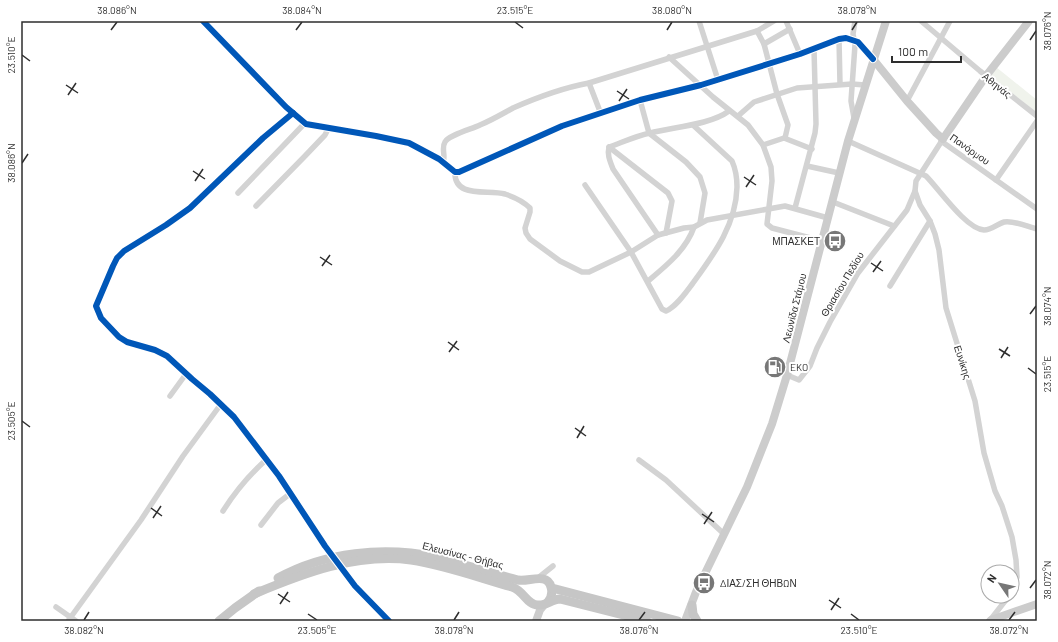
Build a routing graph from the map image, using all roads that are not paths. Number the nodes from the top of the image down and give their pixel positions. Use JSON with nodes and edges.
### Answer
{"nodes":[{"id":1,"x":204,"y":21,"type":"edge"},
{"id":2,"x":699,"y":21,"type":"edge"},
{"id":3,"x":774,"y":21,"type":"edge"},
{"id":4,"x":786,"y":21,"type":"edge"},
{"id":5,"x":855,"y":21,"type":"edge"},
{"id":6,"x":886,"y":21,"type":"edge"},
{"id":7,"x":921,"y":21,"type":"edge"},
{"id":8,"x":950,"y":21,"type":"edge"},
{"id":9,"x":1023,"y":21,"type":"edge"},
{"id":10,"x":1028,"y":21,"type":"edge"},
{"id":11,"x":790,"y":29,"type":"junction"},
{"id":12,"x":757,"y":31,"type":"junction"},
{"id":13,"x":941,"y":38,"type":"junction"},
{"id":14,"x":839,"y":39,"type":"junction"},
{"id":15,"x":854,"y":41,"type":"junction"},
{"id":16,"x":764,"y":44,"type":"junction"},
{"id":17,"x":708,"y":46,"type":"junction"},
{"id":18,"x":814,"y":49,"type":"junction"},
{"id":19,"x":800,"y":54,"type":"junction"},
{"id":20,"x":669,"y":57,"type":"junction"},
{"id":21,"x":873,"y":59,"type":"junction"},
{"id":22,"x":769,"y":64,"type":"junction"},
{"id":23,"x":984,"y":74,"type":"junction"},
{"id":24,"x":718,"y":80,"type":"junction"},
{"id":25,"x":589,"y":83,"type":"junction"},
{"id":26,"x":840,"y":84,"type":"junction"},
{"id":27,"x":852,"y":84,"type":"junction"},
{"id":28,"x":701,"y":85,"type":"junction"},
{"id":29,"x":865,"y":85,"type":"junction"},
{"id":30,"x":815,"y":87,"type":"junction"},
{"id":31,"x":777,"y":94,"type":"junction"},
{"id":32,"x":640,"y":100,"type":"junction"},
{"id":33,"x":907,"y":101,"type":"junction"},
{"id":34,"x":729,"y":111,"type":"junction"},
{"id":35,"x":293,"y":113,"type":"junction"},
{"id":36,"x":601,"y":114,"type":"junction"},
{"id":37,"x":738,"y":116,"type":"junction"},
{"id":38,"x":1037,"y":116,"type":"edge"},
{"id":39,"x":854,"y":118,"type":"junction"},
{"id":40,"x":1037,"y":121,"type":"edge"},
{"id":41,"x":305,"y":124,"type":"junction"},
{"id":42,"x":693,"y":125,"type":"junction"},
{"id":43,"x":328,"y":129,"type":"junction"},
{"id":44,"x":648,"y":133,"type":"junction"},
{"id":45,"x":786,"y":138,"type":"junction"},
{"id":46,"x":941,"y":139,"type":"junction"},
{"id":47,"x":848,"y":141,"type":"junction"},
{"id":48,"x":763,"y":146,"type":"junction"},
{"id":49,"x":609,"y":147,"type":"junction"},
{"id":50,"x":812,"y":149,"type":"junction"},
{"id":51,"x":443,"y":163,"type":"junction"},
{"id":52,"x":808,"y":166,"type":"junction"},
{"id":53,"x":455,"y":172,"type":"junction"},
{"id":54,"x":839,"y":173,"type":"junction"},
{"id":55,"x":921,"y":173,"type":"junction"},
{"id":56,"x":996,"y":180,"type":"junction"},
{"id":57,"x":585,"y":185,"type":"dead end"},
{"id":58,"x":915,"y":191,"type":"junction"},
{"id":59,"x":238,"y":193,"type":"dead end"},
{"id":60,"x":833,"y":202,"type":"junction"},
{"id":61,"x":256,"y":206,"type":"dead end"},
{"id":62,"x":795,"y":208,"type":"junction"},
{"id":63,"x":1037,"y":209,"type":"edge"},
{"id":64,"x":768,"y":210,"type":"junction"},
{"id":65,"x":732,"y":216,"type":"junction"},
{"id":66,"x":828,"y":218,"type":"junction"},
{"id":67,"x":930,"y":221,"type":"junction"},
{"id":68,"x":700,"y":223,"type":"junction"},
{"id":69,"x":894,"y":226,"type":"junction"},
{"id":70,"x":694,"y":227,"type":"junction"},
{"id":71,"x":1037,"y":229,"type":"edge"},
{"id":72,"x":666,"y":233,"type":"junction"},
{"id":73,"x":658,"y":235,"type":"junction"},
{"id":74,"x":822,"y":241,"type":"junction"},
{"id":75,"x":631,"y":252,"type":"junction"},
{"id":76,"x":648,"y":281,"type":"junction"},
{"id":77,"x":890,"y":286,"type":"dead end"},
{"id":78,"x":186,"y":374,"type":"junction"},
{"id":79,"x":787,"y":375,"type":"junction"},
{"id":80,"x":170,"y":396,"type":"dead end"},
{"id":81,"x":221,"y":404,"type":"junction"},
{"id":82,"x":267,"y":459,"type":"junction"},
{"id":83,"x":639,"y":460,"type":"dead end"},
{"id":84,"x":291,"y":493,"type":"junction"},
{"id":85,"x":223,"y":512,"type":"dead end"},
{"id":86,"x":261,"y":525,"type":"dead end"},
{"id":87,"x":724,"y":534,"type":"junction"},
{"id":88,"x":1016,"y":564,"type":"edge"},
{"id":89,"x":534,"y":579,"type":"junction"},
{"id":90,"x":551,"y":586,"type":"junction"},
{"id":91,"x":696,"y":592,"type":"junction"},
{"id":92,"x":254,"y":594,"type":"junction"},
{"id":93,"x":527,"y":599,"type":"junction"},
{"id":94,"x":546,"y":603,"type":"junction"},
{"id":95,"x":1003,"y":604,"type":"edge"},
{"id":96,"x":1037,"y":604,"type":"edge"},
{"id":97,"x":692,"y":605,"type":"junction"},
{"id":98,"x":56,"y":607,"type":"dead end"},
{"id":99,"x":69,"y":619,"type":"edge"},
{"id":100,"x":990,"y":620,"type":"edge"},
{"id":101,"x":76,"y":621,"type":"edge"},
{"id":102,"x":219,"y":621,"type":"edge"},
{"id":103,"x":389,"y":621,"type":"edge"},
{"id":104,"x":534,"y":621,"type":"edge"},
{"id":105,"x":646,"y":621,"type":"edge"},
{"id":106,"x":678,"y":621,"type":"edge"},
{"id":107,"x":686,"y":621,"type":"edge"},
{"id":108,"x":697,"y":621,"type":"edge"}],
"edges":[{"from":1,"to":35,"type":"street"},
{"from":2,"to":17,"type":"street"},
{"from":3,"to":12,"type":"street"},
{"from":4,"to":11,"type":"street"},
{"from":5,"to":15,"type":"street"},
{"from":6,"to":21,"type":"main road","name":"Λεωνίδα Στάμου"},
{"from":7,"to":13,"type":"street","name":"Αθηνάς"},
{"from":8,"to":13,"type":"street"},
{"from":9,"to":23,"type":"main road"},
{"from":10,"to":23,"type":"main road"},
{"from":11,"to":16,"type":"street"},
{"from":11,"to":19,"type":"street"},
{"from":12,"to":16,"type":"street"},
{"from":12,"to":17,"type":"street"},
{"from":13,"to":23,"type":"street","name":"Αθηνάς"},
{"from":13,"to":33,"type":"street"},
{"from":14,"to":15,"type":"street"},
{"from":14,"to":18,"type":"street"},
{"from":14,"to":26,"type":"street"},
{"from":15,"to":21,"type":"street"},
{"from":15,"to":27,"type":"street"},
{"from":16,"to":22,"type":"street"},
{"from":17,"to":20,"type":"street"},
{"from":17,"to":24,"type":"street"},
{"from":18,"to":19,"type":"street"},
{"from":18,"to":30,"type":"street"},
{"from":19,"to":22,"type":"street"},
{"from":20,"to":25,"type":"street"},
{"from":20,"to":28,"type":"street"},
{"from":21,"to":29,"type":"main road","name":"Λεωνίδα Στάμου"},
{"from":21,"to":33,"type":"main road","name":"Πανόρμου"},
{"from":22,"to":24,"type":"street"},
{"from":22,"to":31,"type":"street"},
{"from":23,"to":38,"type":"street","name":"Αθηνάς"},
{"from":23,"to":46,"type":"main road"},
{"from":24,"to":28,"type":"street"},
{"from":25,"to":36,"type":"street"},
{"from":25,"to":51,"type":"street"},
{"from":26,"to":27,"type":"street"},
{"from":26,"to":30,"type":"street"},
{"from":27,"to":29,"type":"street"},
{"from":27,"to":39,"type":"street"},
{"from":28,"to":32,"type":"street"},
{"from":28,"to":34,"type":"street"},
{"from":29,"to":39,"type":"main road","name":"Λεωνίδα Στάμου"},
{"from":30,"to":31,"type":"street"},
{"from":30,"to":50,"type":"street"},
{"from":31,"to":37,"type":"street"},
{"from":31,"to":45,"type":"street"},
{"from":32,"to":36,"type":"street"},
{"from":32,"to":44,"type":"street"},
{"from":33,"to":46,"type":"main road","name":"Πανόρμου"},
{"from":34,"to":37,"type":"street"},
{"from":34,"to":42,"type":"street"},
{"from":35,"to":41,"type":"street"},
{"from":35,"to":78,"type":"street"},
{"from":36,"to":53,"type":"street"},
{"from":37,"to":48,"type":"street"},
{"from":39,"to":47,"type":"main road","name":"Λεωνίδα Στάμου"},
{"from":40,"to":56,"type":"street"},
{"from":41,"to":43,"type":"street"},
{"from":41,"to":59,"type":"street"},
{"from":42,"to":44,"type":"street"},
{"from":42,"to":65,"type":"street"},
{"from":43,"to":51,"type":"street"},
{"from":43,"to":61,"type":"street"},
{"from":44,"to":49,"type":"street"},
{"from":44,"to":68,"type":"street"},
{"from":45,"to":48,"type":"street"},
{"from":45,"to":50,"type":"street"},
{"from":46,"to":55,"type":"street"},
{"from":46,"to":56,"type":"street","name":"Πανόρμου"},
{"from":47,"to":54,"type":"main road","name":"Λεωνίδα Στάμου"},
{"from":47,"to":55,"type":"street"},
{"from":48,"to":64,"type":"street"},
{"from":49,"to":72,"type":"street"},
{"from":49,"to":73,"type":"street"},
{"from":50,"to":52,"type":"street"},
{"from":51,"to":53,"type":"street"},
{"from":52,"to":54,"type":"street"},
{"from":52,"to":62,"type":"street"},
{"from":53,"to":75,"type":"street"},
{"from":54,"to":60,"type":"main road","name":"Λεωνίδα Στάμου"},
{"from":55,"to":58,"type":"street"},
{"from":55,"to":71,"type":"street"},
{"from":56,"to":63,"type":"street","name":"Πανόρμου"},
{"from":57,"to":75,"type":"street"},
{"from":58,"to":67,"type":"street","name":"Ευνίκης"},
{"from":58,"to":69,"type":"street","name":"Θριασίου Πεδίου"},
{"from":60,"to":66,"type":"main road","name":"Λεωνίδα Στάμου"},
{"from":60,"to":69,"type":"street"},
{"from":62,"to":64,"type":"street"},
{"from":62,"to":66,"type":"street"},
{"from":64,"to":65,"type":"street"},
{"from":64,"to":74,"type":"street"},
{"from":65,"to":68,"type":"street"},
{"from":65,"to":76,"type":"street"},
{"from":66,"to":74,"type":"main road","name":"Λεωνίδα Στάμου"},
{"from":67,"to":77,"type":"street"},
{"from":67,"to":88,"type":"street","name":"Ευνίκης"},
{"from":68,"to":70,"type":"street"},
{"from":69,"to":79,"type":"street","name":"Θριασίου Πεδίου"},
{"from":70,"to":72,"type":"street"},
{"from":70,"to":76,"type":"street"},
{"from":72,"to":73,"type":"street"},
{"from":73,"to":75,"type":"street"},
{"from":74,"to":79,"type":"main road","name":"Λεωνίδα Στάμου"},
{"from":75,"to":76,"type":"street"},
{"from":78,"to":80,"type":"street"},
{"from":78,"to":81,"type":"street"},
{"from":79,"to":87,"type":"main road","name":"Λεωνίδα Στάμου"},
{"from":81,"to":82,"type":"street"},
{"from":81,"to":99,"type":"street"},
{"from":82,"to":84,"type":"street"},
{"from":82,"to":85,"type":"street"},
{"from":83,"to":87,"type":"street"},
{"from":84,"to":86,"type":"street"},
{"from":84,"to":103,"type":"street","bridge":true},
{"from":87,"to":91,"type":"main road","name":"Λεωνίδα Στάμου"},
{"from":89,"to":90,"type":"main road","name":"Ελευσίνας - Θήβας"},
{"from":89,"to":90,"type":"street"},
{"from":89,"to":92,"type":"main road","name":"Ελευσίνας - Θήβας"},
{"from":89,"to":93,"type":"main road"},
{"from":90,"to":94,"type":"main road"},
{"from":90,"to":106,"type":"main road","name":"Ελευσίνας - Θήβας"},
{"from":91,"to":97,"type":"main road","name":"Λεωνίδα Στάμου"},
{"from":91,"to":106,"type":"main road","name":"Λεωνίδα Στάμου"},
{"from":92,"to":93,"type":"main road","name":"Ελευσίνας - Θήβας"},
{"from":92,"to":102,"type":"main road","name":"Ελευσίνας - Θήβας"},
{"from":93,"to":94,"type":"main road","name":"Ελευσίνας - Θήβας"},
{"from":93,"to":104,"type":"main road"},
{"from":94,"to":104,"type":"main road"},
{"from":94,"to":105,"type":"main road","name":"Ελευσίνας - Θήβας"},
{"from":95,"to":100,"type":"street"},
{"from":96,"to":100,"type":"main road"},
{"from":97,"to":107,"type":"main road","name":"Λεωνίδα Στάμου"},
{"from":97,"to":108,"type":"main road"},
{"from":98,"to":99,"type":"street"},
{"from":99,"to":101,"type":"street"}]}
